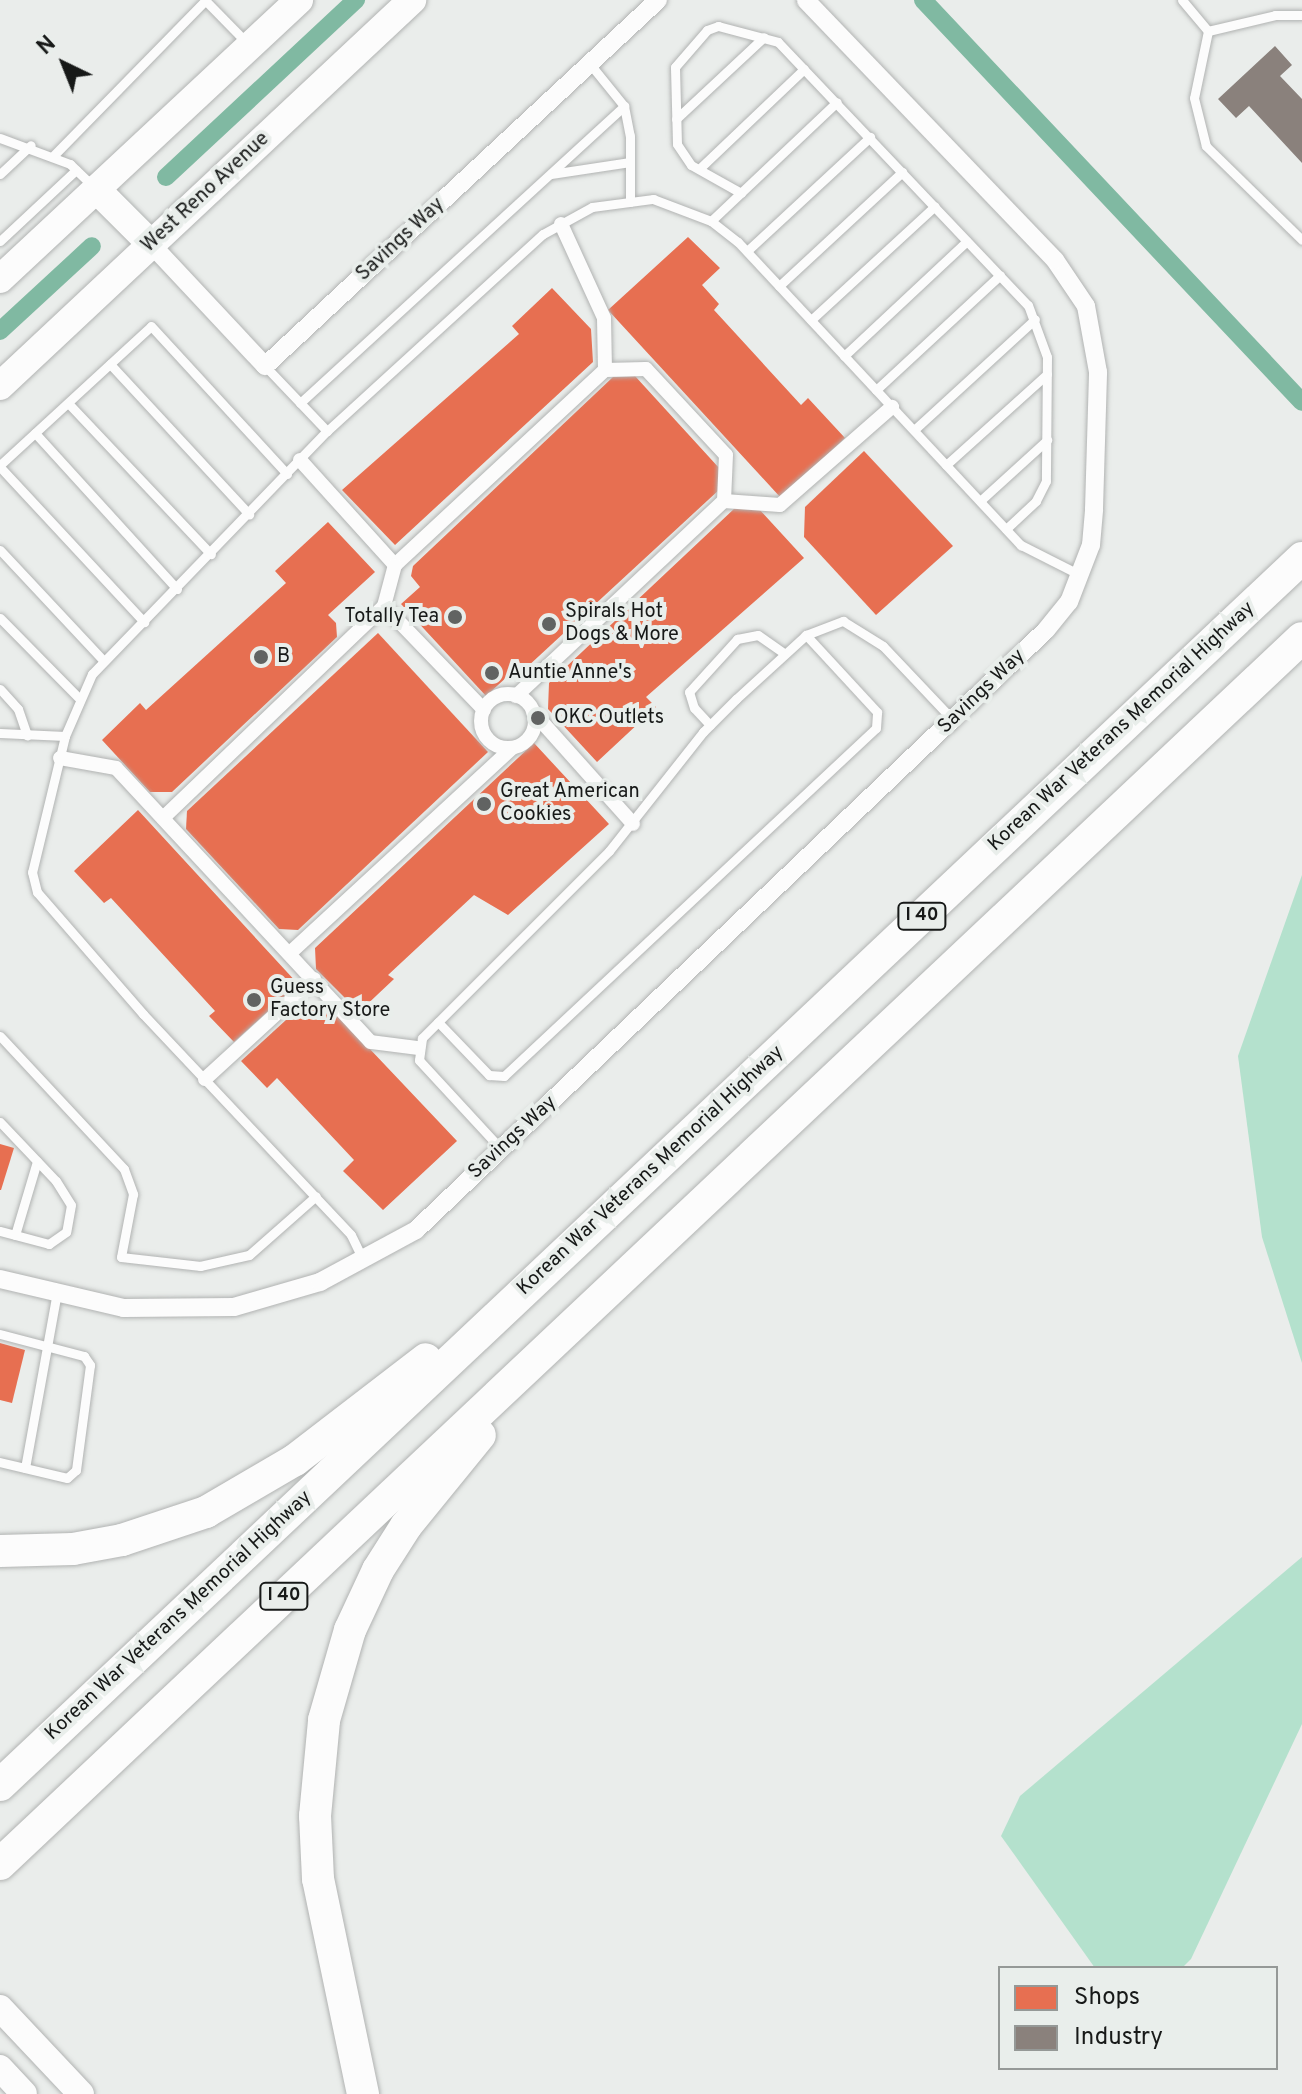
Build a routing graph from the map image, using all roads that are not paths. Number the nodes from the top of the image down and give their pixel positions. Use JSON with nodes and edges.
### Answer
{"nodes":[{"id":1,"x":206,"y":0,"type":"edge"},
{"id":2,"x":299,"y":0,"type":"edge"},
{"id":3,"x":412,"y":0,"type":"edge"},
{"id":4,"x":658,"y":0,"type":"edge"},
{"id":5,"x":806,"y":0,"type":"edge"},
{"id":6,"x":1182,"y":0,"type":"edge"},
{"id":7,"x":1302,"y":15,"type":"edge"},
{"id":8,"x":1208,"y":31,"type":"junction"},
{"id":9,"x":764,"y":37,"type":"junction"},
{"id":10,"x":250,"y":46,"type":"junction"},
{"id":11,"x":590,"y":64,"type":"junction"},
{"id":12,"x":804,"y":69,"type":"junction"},
{"id":13,"x":837,"y":102,"type":"junction"},
{"id":14,"x":624,"y":106,"type":"junction"},
{"id":15,"x":676,"y":119,"type":"junction"},
{"id":16,"x":870,"y":137,"type":"junction"},
{"id":17,"x":0,"y":138,"type":"edge"},
{"id":18,"x":31,"y":145,"type":"junction"},
{"id":19,"x":54,"y":155,"type":"junction"},
{"id":20,"x":630,"y":162,"type":"junction"},
{"id":21,"x":699,"y":169,"type":"junction"},
{"id":22,"x":902,"y":172,"type":"junction"},
{"id":23,"x":0,"y":174,"type":"edge"},
{"id":24,"x":548,"y":175,"type":"junction"},
{"id":25,"x":86,"y":179,"type":"junction"},
{"id":26,"x":741,"y":193,"type":"junction"},
{"id":27,"x":630,"y":202,"type":"junction"},
{"id":28,"x":935,"y":206,"type":"junction"},
{"id":29,"x":711,"y":221,"type":"junction"},
{"id":30,"x":561,"y":224,"type":"junction"},
{"id":31,"x":1302,"y":240,"type":"edge"},
{"id":32,"x":0,"y":241,"type":"edge"},
{"id":33,"x":967,"y":241,"type":"junction"},
{"id":34,"x":151,"y":244,"type":"junction"},
{"id":35,"x":747,"y":251,"type":"junction"},
{"id":36,"x":1000,"y":275,"type":"junction"},
{"id":37,"x":0,"y":279,"type":"edge"},
{"id":38,"x":779,"y":286,"type":"junction"},
{"id":39,"x":1035,"y":319,"type":"junction"},
{"id":40,"x":811,"y":320,"type":"junction"},
{"id":41,"x":844,"y":356,"type":"junction"},
{"id":42,"x":110,"y":364,"type":"junction"},
{"id":43,"x":265,"y":366,"type":"junction"},
{"id":44,"x":605,"y":370,"type":"junction"},
{"id":45,"x":1047,"y":374,"type":"junction"},
{"id":46,"x":0,"y":386,"type":"edge"},
{"id":47,"x":876,"y":390,"type":"junction"},
{"id":48,"x":68,"y":403,"type":"junction"},
{"id":49,"x":300,"y":403,"type":"junction"},
{"id":50,"x":892,"y":407,"type":"junction"},
{"id":51,"x":914,"y":430,"type":"junction"},
{"id":52,"x":327,"y":431,"type":"junction"},
{"id":53,"x":35,"y":433,"type":"junction"},
{"id":54,"x":1047,"y":440,"type":"junction"},
{"id":55,"x":300,"y":460,"type":"junction"},
{"id":56,"x":946,"y":465,"type":"junction"},
{"id":57,"x":0,"y":466,"type":"edge"},
{"id":58,"x":287,"y":474,"type":"junction"},
{"id":59,"x":724,"y":501,"type":"junction"},
{"id":60,"x":980,"y":501,"type":"junction"},
{"id":61,"x":249,"y":514,"type":"junction"},
{"id":62,"x":1006,"y":529,"type":"junction"},
{"id":63,"x":0,"y":550,"type":"edge"},
{"id":64,"x":211,"y":554,"type":"junction"},
{"id":65,"x":1302,"y":558,"type":"edge"},
{"id":66,"x":395,"y":565,"type":"junction"},
{"id":67,"x":1082,"y":576,"type":"junction"},
{"id":68,"x":177,"y":589,"type":"junction"},
{"id":69,"x":384,"y":606,"type":"junction"},
{"id":70,"x":0,"y":618,"type":"edge"},
{"id":71,"x":144,"y":622,"type":"junction"},
{"id":72,"x":806,"y":635,"type":"junction"},
{"id":73,"x":1302,"y":638,"type":"edge"},
{"id":74,"x":784,"y":653,"type":"junction"},
{"id":75,"x":104,"y":661,"type":"junction"},
{"id":76,"x":0,"y":689,"type":"edge"},
{"id":77,"x":516,"y":696,"type":"junction"},
{"id":78,"x":78,"y":697,"type":"junction"},
{"id":79,"x":484,"y":710,"type":"junction"},
{"id":80,"x":533,"y":711,"type":"junction"},
{"id":81,"x":953,"y":720,"type":"junction"},
{"id":82,"x":710,"y":725,"type":"junction"},
{"id":83,"x":0,"y":733,"type":"edge"},
{"id":84,"x":27,"y":735,"type":"junction"},
{"id":85,"x":65,"y":736,"type":"junction"},
{"id":86,"x":512,"y":748,"type":"junction"},
{"id":87,"x":60,"y":758,"type":"junction"},
{"id":88,"x":163,"y":818,"type":"junction"},
{"id":89,"x":633,"y":824,"type":"junction"},
{"id":90,"x":290,"y":953,"type":"junction"},
{"id":91,"x":314,"y":979,"type":"junction"},
{"id":92,"x":438,"y":1022,"type":"junction"},
{"id":93,"x":0,"y":1036,"type":"edge"},
{"id":94,"x":418,"y":1048,"type":"junction"},
{"id":95,"x":205,"y":1079,"type":"junction"},
{"id":96,"x":0,"y":1122,"type":"edge"},
{"id":97,"x":501,"y":1149,"type":"junction"},
{"id":98,"x":37,"y":1161,"type":"junction"},
{"id":99,"x":316,"y":1196,"type":"junction"},
{"id":100,"x":0,"y":1231,"type":"edge"},
{"id":101,"x":15,"y":1235,"type":"junction"},
{"id":102,"x":364,"y":1262,"type":"junction"},
{"id":103,"x":542,"y":1274,"type":"junction"},
{"id":104,"x":0,"y":1279,"type":"edge"},
{"id":105,"x":57,"y":1292,"type":"junction"},
{"id":106,"x":569,"y":1328,"type":"junction"},
{"id":107,"x":0,"y":1334,"type":"edge"},
{"id":108,"x":45,"y":1346,"type":"junction"},
{"id":109,"x":0,"y":1462,"type":"edge"},
{"id":110,"x":25,"y":1468,"type":"junction"},
{"id":111,"x":0,"y":1551,"type":"edge"},
{"id":112,"x":0,"y":1785,"type":"edge"},
{"id":113,"x":0,"y":1864,"type":"edge"},
{"id":114,"x":0,"y":2008,"type":"edge"},
{"id":115,"x":0,"y":2068,"type":"edge"},
{"id":116,"x":24,"y":2094,"type":"edge"},
{"id":117,"x":81,"y":2094,"type":"edge"},
{"id":118,"x":363,"y":2094,"type":"edge"}],
"edges":[{"from":1,"to":10,"type":"lane"},
{"from":1,"to":19,"type":"lane"},
{"from":2,"to":10,"type":"main road"},
{"from":3,"to":34,"type":"main road","name":"West Reno Avenue"},
{"from":4,"to":11,"type":"street","name":"Savings Way"},
{"from":5,"to":67,"type":"street","name":"Savings Way"},
{"from":6,"to":8,"type":"lane"},
{"from":7,"to":8,"type":"lane"},
{"from":8,"to":31,"type":"lane"},
{"from":9,"to":12,"type":"lane"},
{"from":9,"to":15,"type":"lane"},
{"from":9,"to":15,"type":"lane"},
{"from":10,"to":25,"type":"main road"},
{"from":11,"to":14,"type":"lane"},
{"from":11,"to":43,"type":"street","name":"Savings Way"},
{"from":12,"to":13,"type":"lane"},
{"from":12,"to":21,"type":"lane"},
{"from":13,"to":16,"type":"lane"},
{"from":13,"to":26,"type":"lane"},
{"from":14,"to":20,"type":"lane"},
{"from":14,"to":24,"type":"lane"},
{"from":15,"to":21,"type":"lane"},
{"from":16,"to":22,"type":"lane"},
{"from":16,"to":35,"type":"lane"},
{"from":17,"to":18,"type":"lane"},
{"from":18,"to":19,"type":"lane"},
{"from":18,"to":23,"type":"lane"},
{"from":19,"to":25,"type":"lane"},
{"from":20,"to":24,"type":"lane"},
{"from":20,"to":27,"type":"lane"},
{"from":21,"to":26,"type":"lane"},
{"from":22,"to":28,"type":"lane"},
{"from":22,"to":38,"type":"lane"},
{"from":24,"to":49,"type":"lane"},
{"from":25,"to":32,"type":"lane"},
{"from":25,"to":34,"type":"main road"},
{"from":25,"to":37,"type":"main road"},
{"from":26,"to":29,"type":"lane"},
{"from":27,"to":29,"type":"lane"},
{"from":27,"to":30,"type":"lane"},
{"from":28,"to":33,"type":"lane"},
{"from":28,"to":40,"type":"lane"},
{"from":29,"to":35,"type":"lane"},
{"from":30,"to":44,"type":"street"},
{"from":30,"to":52,"type":"lane"},
{"from":33,"to":36,"type":"lane"},
{"from":33,"to":41,"type":"lane"},
{"from":34,"to":43,"type":"street"},
{"from":34,"to":46,"type":"main road","name":"West Reno Avenue"},
{"from":35,"to":38,"type":"lane"},
{"from":36,"to":39,"type":"lane"},
{"from":36,"to":47,"type":"lane"},
{"from":38,"to":40,"type":"lane"},
{"from":39,"to":45,"type":"lane"},
{"from":39,"to":51,"type":"lane"},
{"from":40,"to":41,"type":"lane"},
{"from":41,"to":47,"type":"lane"},
{"from":42,"to":48,"type":"lane"},
{"from":42,"to":58,"type":"lane"},
{"from":42,"to":61,"type":"lane"},
{"from":43,"to":49,"type":"lane"},
{"from":44,"to":59,"type":"street"},
{"from":44,"to":66,"type":"street"},
{"from":45,"to":54,"type":"lane"},
{"from":45,"to":56,"type":"lane"},
{"from":47,"to":50,"type":"lane"},
{"from":48,"to":53,"type":"lane"},
{"from":48,"to":64,"type":"lane"},
{"from":49,"to":52,"type":"lane"},
{"from":50,"to":51,"type":"lane"},
{"from":50,"to":59,"type":"street"},
{"from":51,"to":56,"type":"lane"},
{"from":52,"to":55,"type":"lane"},
{"from":53,"to":57,"type":"lane"},
{"from":53,"to":68,"type":"lane"},
{"from":54,"to":60,"type":"lane"},
{"from":54,"to":62,"type":"lane"},
{"from":55,"to":58,"type":"lane"},
{"from":55,"to":66,"type":"street"},
{"from":56,"to":60,"type":"lane"},
{"from":57,"to":71,"type":"lane"},
{"from":58,"to":61,"type":"lane"},
{"from":59,"to":77,"type":"street"},
{"from":60,"to":62,"type":"lane"},
{"from":61,"to":64,"type":"lane"},
{"from":62,"to":67,"type":"lane"},
{"from":63,"to":75,"type":"lane"},
{"from":64,"to":68,"type":"lane"},
{"from":65,"to":103,"type":"highway","name":"Korean War Veterans Memorial Highway","number":"I 40"},
{"from":66,"to":69,"type":"street"},
{"from":67,"to":81,"type":"street","name":"Savings Way"},
{"from":68,"to":71,"type":"lane"},
{"from":69,"to":79,"type":"street"},
{"from":69,"to":88,"type":"street"},
{"from":70,"to":78,"type":"lane"},
{"from":71,"to":75,"type":"lane"},
{"from":72,"to":74,"type":"lane"},
{"from":72,"to":81,"type":"lane"},
{"from":72,"to":92,"type":"lane"},
{"from":73,"to":106,"type":"highway","number":"I 40"},
{"from":74,"to":82,"type":"lane"},
{"from":74,"to":82,"type":"lane"},
{"from":75,"to":78,"type":"lane"},
{"from":76,"to":84,"type":"lane"},
{"from":77,"to":79,"type":"street"},
{"from":77,"to":80,"type":"street"},
{"from":78,"to":85,"type":"lane"},
{"from":79,"to":86,"type":"street"},
{"from":80,"to":86,"type":"street"},
{"from":80,"to":89,"type":"street"},
{"from":81,"to":97,"type":"street","name":"Savings Way"},
{"from":82,"to":89,"type":"lane"},
{"from":83,"to":84,"type":"lane"},
{"from":84,"to":85,"type":"lane"},
{"from":85,"to":87,"type":"lane"},
{"from":86,"to":90,"type":"street"},
{"from":87,"to":88,"type":"street"},
{"from":87,"to":95,"type":"lane"},
{"from":88,"to":90,"type":"street"},
{"from":89,"to":92,"type":"lane"},
{"from":90,"to":91,"type":"street"},
{"from":91,"to":94,"type":"street"},
{"from":91,"to":95,"type":"street"},
{"from":92,"to":94,"type":"lane"},
{"from":93,"to":99,"type":"lane"},
{"from":94,"to":97,"type":"lane"},
{"from":95,"to":99,"type":"lane"},
{"from":96,"to":98,"type":"lane"},
{"from":97,"to":102,"type":"street","name":"Savings Way"},
{"from":98,"to":101,"type":"lane"},
{"from":98,"to":101,"type":"lane"},
{"from":99,"to":102,"type":"lane"},
{"from":100,"to":101,"type":"lane"},
{"from":102,"to":105,"type":"street","name":"Savings Way"},
{"from":103,"to":111,"type":"highway"},
{"from":103,"to":112,"type":"highway","name":"Korean War Veterans Memorial Highway","number":"I 40"},
{"from":104,"to":105,"type":"street","name":"Savings Way"},
{"from":105,"to":108,"type":"lane"},
{"from":106,"to":113,"type":"highway","number":"I 40"},
{"from":106,"to":118,"type":"highway"},
{"from":107,"to":108,"type":"lane"},
{"from":108,"to":110,"type":"lane"},
{"from":108,"to":110,"type":"lane"},
{"from":109,"to":110,"type":"lane"},
{"from":114,"to":117,"type":"main road"},
{"from":115,"to":116,"type":"main road"}]}
